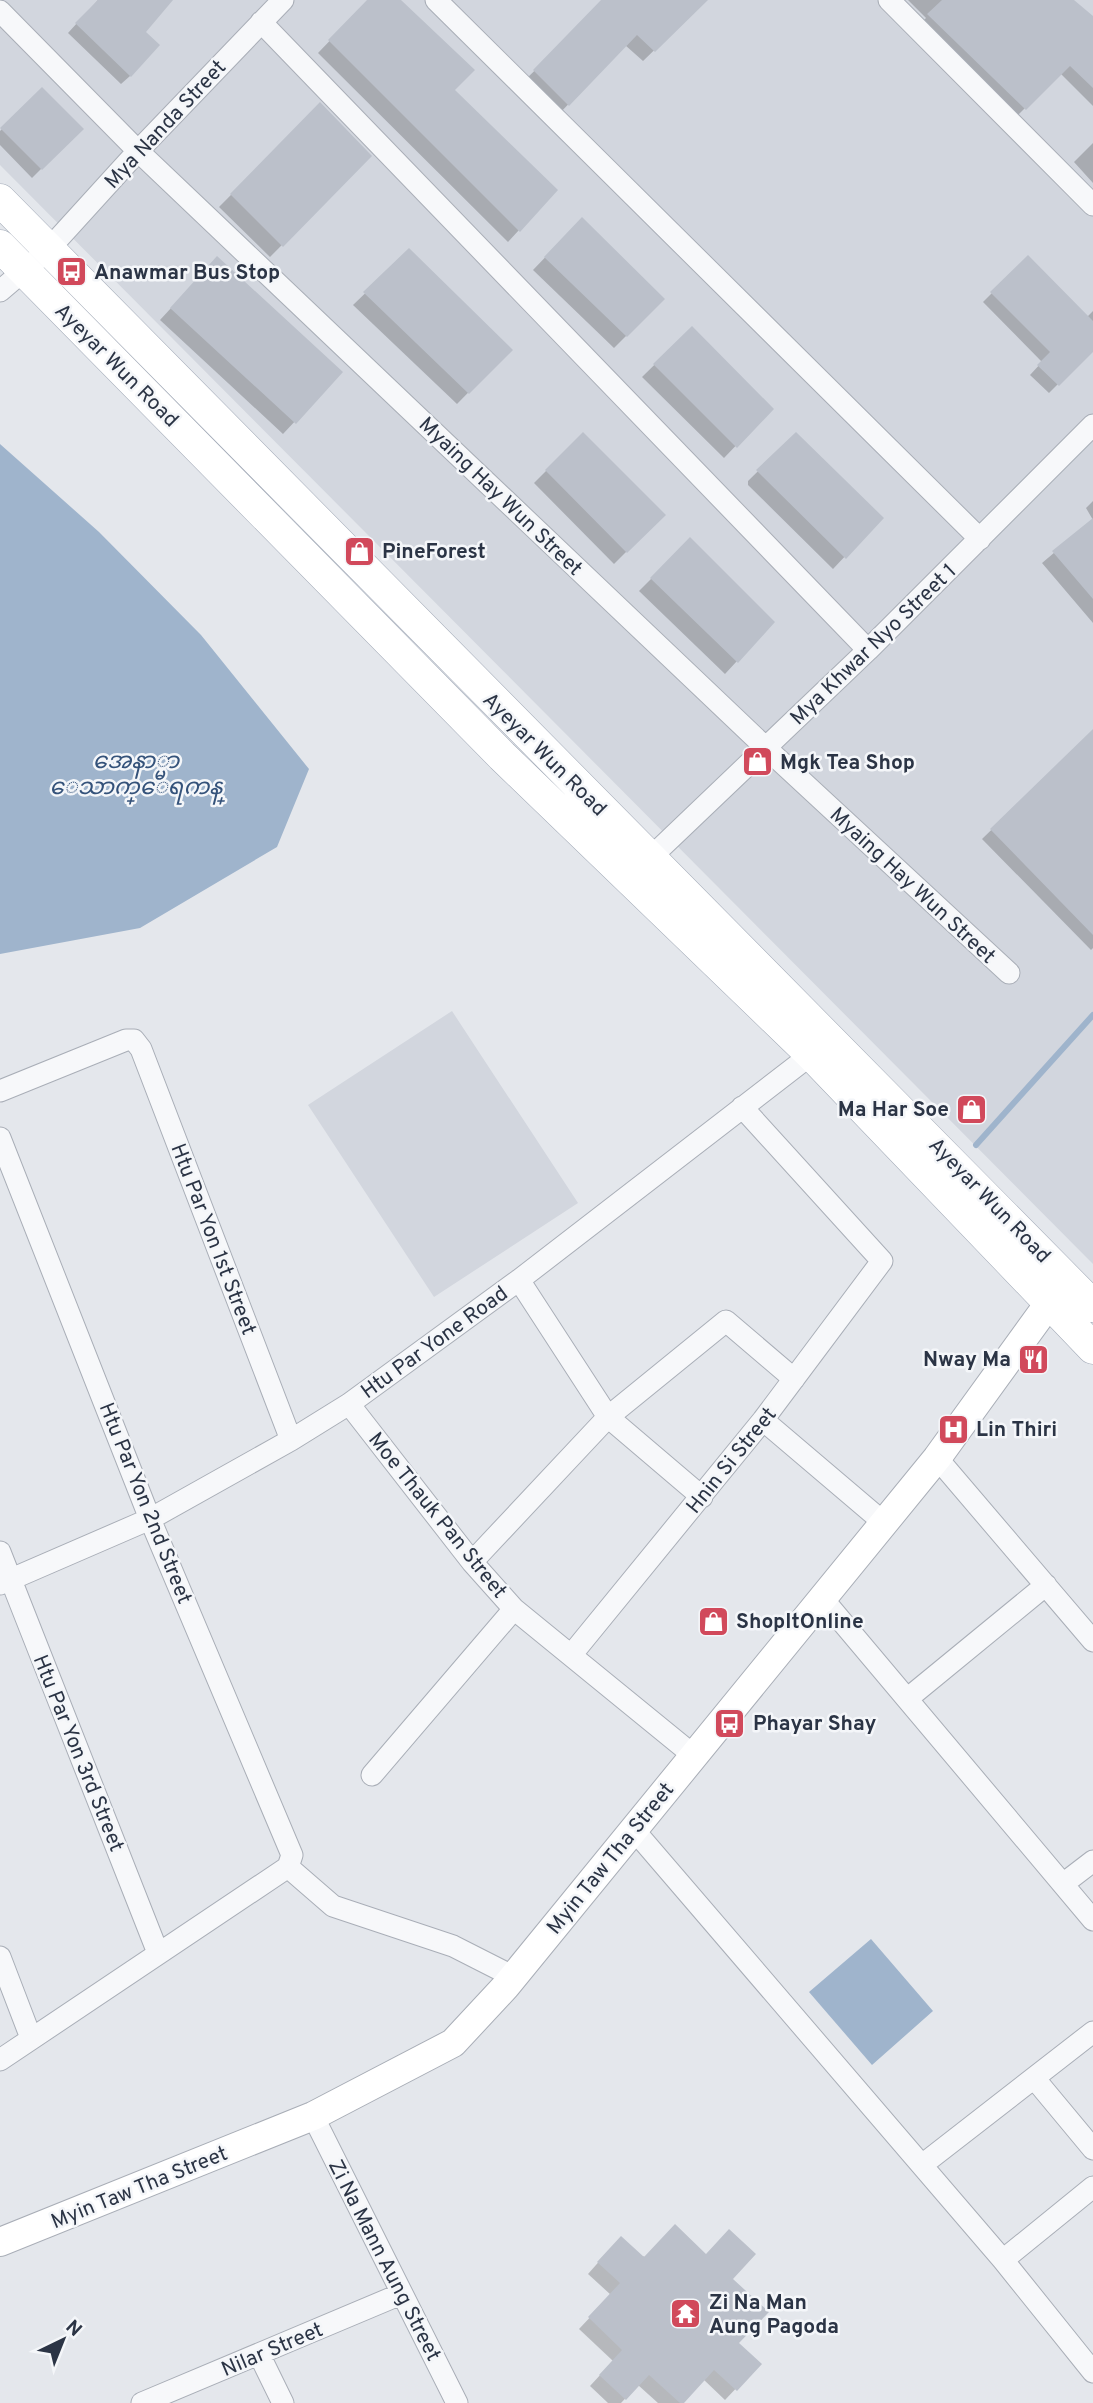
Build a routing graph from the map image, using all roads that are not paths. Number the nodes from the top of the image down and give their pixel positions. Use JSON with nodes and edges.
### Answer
{"nodes":[{"id":1,"x":284,"y":0,"type":"edge"},
{"id":2,"x":436,"y":0,"type":"edge"},
{"id":3,"x":889,"y":0,"type":"edge"},
{"id":4,"x":0,"y":11,"type":"edge"},
{"id":5,"x":261,"y":22,"type":"junction"},
{"id":6,"x":138,"y":151,"type":"junction"},
{"id":7,"x":0,"y":200,"type":"edge"},
{"id":8,"x":1093,"y":205,"type":"edge"},
{"id":9,"x":0,"y":246,"type":"edge"},
{"id":10,"x":48,"y":250,"type":"junction"},
{"id":11,"x":25,"y":272,"type":"junction"},
{"id":12,"x":0,"y":290,"type":"edge"},
{"id":13,"x":1093,"y":425,"type":"edge"},
{"id":14,"x":980,"y":539,"type":"junction"},
{"id":15,"x":867,"y":650,"type":"junction"},
{"id":16,"x":766,"y":748,"type":"junction"},
{"id":17,"x":640,"y":869,"type":"junction"},
{"id":18,"x":1009,"y":973,"type":"dead end"},
{"id":19,"x":821,"y":1046,"type":"junction"},
{"id":20,"x":0,"y":1091,"type":"edge"},
{"id":21,"x":742,"y":1107,"type":"junction"},
{"id":22,"x":0,"y":1138,"type":"edge"},
{"id":23,"x":519,"y":1280,"type":"junction"},
{"id":24,"x":1057,"y":1291,"type":"junction"},
{"id":25,"x":1093,"y":1306,"type":"edge"},
{"id":26,"x":1093,"y":1348,"type":"edge"},
{"id":27,"x":794,"y":1379,"type":"junction"},
{"id":28,"x":349,"y":1404,"type":"junction"},
{"id":29,"x":608,"y":1417,"type":"junction"},
{"id":30,"x":763,"y":1420,"type":"junction"},
{"id":31,"x":291,"y":1440,"type":"junction"},
{"id":32,"x":937,"y":1458,"type":"junction"},
{"id":33,"x":702,"y":1497,"type":"junction"},
{"id":34,"x":150,"y":1519,"type":"junction"},
{"id":35,"x":883,"y":1522,"type":"junction"},
{"id":36,"x":0,"y":1552,"type":"edge"},
{"id":37,"x":472,"y":1562,"type":"junction"},
{"id":38,"x":5,"y":1582,"type":"edge"},
{"id":39,"x":1046,"y":1585,"type":"junction"},
{"id":40,"x":822,"y":1598,"type":"junction"},
{"id":41,"x":514,"y":1609,"type":"junction"},
{"id":42,"x":1093,"y":1640,"type":"edge"},
{"id":43,"x":572,"y":1654,"type":"junction"},
{"id":44,"x":907,"y":1699,"type":"junction"},
{"id":45,"x":693,"y":1755,"type":"junction"},
{"id":46,"x":372,"y":1775,"type":"dead end"},
{"id":47,"x":634,"y":1830,"type":"junction"},
{"id":48,"x":1093,"y":1861,"type":"edge"},
{"id":49,"x":288,"y":1867,"type":"junction"},
{"id":50,"x":1063,"y":1884,"type":"junction"},
{"id":51,"x":1093,"y":1920,"type":"edge"},
{"id":52,"x":158,"y":1954,"type":"junction"},
{"id":53,"x":0,"y":1957,"type":"edge"},
{"id":54,"x":514,"y":1977,"type":"junction"},
{"id":55,"x":1093,"y":2032,"type":"edge"},
{"id":56,"x":32,"y":2038,"type":"junction"},
{"id":57,"x":0,"y":2060,"type":"edge"},
{"id":58,"x":1034,"y":2078,"type":"junction"},
{"id":59,"x":313,"y":2116,"type":"junction"},
{"id":60,"x":1093,"y":2150,"type":"edge"},
{"id":61,"x":922,"y":2165,"type":"junction"},
{"id":62,"x":1093,"y":2187,"type":"edge"},
{"id":63,"x":0,"y":2242,"type":"edge"},
{"id":64,"x":1003,"y":2260,"type":"junction"},
{"id":65,"x":401,"y":2294,"type":"junction"},
{"id":66,"x":259,"y":2354,"type":"junction"},
{"id":67,"x":1093,"y":2372,"type":"edge"},
{"id":68,"x":142,"y":2403,"type":"edge"},
{"id":69,"x":284,"y":2403,"type":"edge"},
{"id":70,"x":457,"y":2403,"type":"edge"}],
"edges":[{"from":1,"to":5,"type":"street","name":"Mya Nanda Street"},
{"from":2,"to":14,"type":"street"},
{"from":3,"to":8,"type":"street"},
{"from":4,"to":6,"type":"street","name":"Myaing Hay Wun Street"},
{"from":5,"to":6,"type":"street","name":"Mya Nanda Street"},
{"from":5,"to":15,"type":"street"},
{"from":6,"to":10,"type":"street","name":"Mya Nanda Street"},
{"from":6,"to":16,"type":"street","name":"Myaing Hay Wun Street"},
{"from":7,"to":10,"type":"main road","name":"Ayeyar Wun Road"},
{"from":9,"to":11,"type":"main road","name":"Ayeyar Wun Road"},
{"from":10,"to":11,"type":"street","name":"Mya Nanda Street"},
{"from":10,"to":17,"type":"main road","name":"Ayeyar Wun Road"},
{"from":11,"to":12,"type":"street","name":"Mya Nanda Street"},
{"from":11,"to":17,"type":"main road","name":"Ayeyar Wun Road"},
{"from":13,"to":14,"type":"street","name":"Mya Khwar Nyo Street 1"},
{"from":14,"to":15,"type":"street","name":"Mya Khwar Nyo Street 1"},
{"from":15,"to":16,"type":"street","name":"Mya Khwar Nyo Street 1"},
{"from":16,"to":17,"type":"street","name":"Mya Khwar Nyo Street 1"},
{"from":16,"to":18,"type":"street","name":"Myaing Hay Wun Street"},
{"from":17,"to":19,"type":"main road","name":"Ayeyar Wun Road"},
{"from":19,"to":21,"type":"street","name":"Htu Par Yone Road"},
{"from":19,"to":24,"type":"main road","name":"Ayeyar Wun Road"},
{"from":20,"to":31,"type":"street","name":"Htu Par Yon 1st Street"},
{"from":21,"to":23,"type":"street","name":"Htu Par Yone Road"},
{"from":21,"to":27,"type":"street","name":"Hnin Si Street"},
{"from":22,"to":34,"type":"street","name":"Htu Par Yon 2nd Street"},
{"from":23,"to":28,"type":"street","name":"Htu Par Yone Road"},
{"from":23,"to":29,"type":"street"},
{"from":24,"to":25,"type":"main road","name":"Ayeyar Wun Road"},
{"from":24,"to":26,"type":"main road","name":"Ayeyar Wun Road"},
{"from":24,"to":32,"type":"main road","name":"Myin Taw Tha Street"},
{"from":27,"to":29,"type":"street"},
{"from":27,"to":30,"type":"street","name":"Hnin Si Street"},
{"from":28,"to":31,"type":"street","name":"Htu Par Yone Road"},
{"from":28,"to":37,"type":"street","name":"Moe Thauk Pan Street"},
{"from":29,"to":33,"type":"street"},
{"from":29,"to":37,"type":"street"},
{"from":30,"to":33,"type":"street","name":"Hnin Si Street"},
{"from":30,"to":35,"type":"street"},
{"from":31,"to":34,"type":"street","name":"Htu Par Yone Road"},
{"from":32,"to":35,"type":"main road","name":"Myin Taw Tha Street"},
{"from":32,"to":39,"type":"street"},
{"from":33,"to":43,"type":"street","name":"Hnin Si Street"},
{"from":34,"to":38,"type":"street","name":"Htu Par Yone Road"},
{"from":34,"to":49,"type":"street","name":"Htu Par Yon 2nd Street"},
{"from":35,"to":40,"type":"main road","name":"Myin Taw Tha Street"},
{"from":36,"to":38,"type":"street","name":"Htu Par Yon 3rd Street"},
{"from":37,"to":41,"type":"street","name":"Moe Thauk Pan Street"},
{"from":38,"to":52,"type":"street","name":"Htu Par Yon 3rd Street"},
{"from":39,"to":42,"type":"street"},
{"from":39,"to":44,"type":"street"},
{"from":40,"to":44,"type":"street"},
{"from":40,"to":45,"type":"main road","name":"Myin Taw Tha Street"},
{"from":41,"to":43,"type":"street","name":"Moe Thauk Pan Street"},
{"from":41,"to":46,"type":"street"},
{"from":43,"to":45,"type":"street","name":"Moe Thauk Pan Street"},
{"from":44,"to":50,"type":"street"},
{"from":45,"to":47,"type":"main road","name":"Myin Taw Tha Street"},
{"from":47,"to":54,"type":"main road","name":"Myin Taw Tha Street"},
{"from":47,"to":61,"type":"street"},
{"from":48,"to":50,"type":"street"},
{"from":49,"to":52,"type":"street"},
{"from":49,"to":54,"type":"street"},
{"from":50,"to":51,"type":"street"},
{"from":52,"to":56,"type":"street"},
{"from":53,"to":56,"type":"street"},
{"from":54,"to":59,"type":"main road","name":"Myin Taw Tha Street"},
{"from":55,"to":58,"type":"street"},
{"from":56,"to":57,"type":"street"},
{"from":58,"to":60,"type":"street"},
{"from":58,"to":61,"type":"street"},
{"from":59,"to":63,"type":"main road","name":"Myin Taw Tha Street"},
{"from":59,"to":65,"type":"street","name":"Zi Na Mann Aung Street"},
{"from":61,"to":64,"type":"street"},
{"from":62,"to":64,"type":"street"},
{"from":64,"to":67,"type":"street"},
{"from":65,"to":66,"type":"street","name":"Nilar Street"},
{"from":65,"to":70,"type":"street","name":"Zi Na Mann Aung Street"},
{"from":66,"to":68,"type":"street","name":"Nilar Street"},
{"from":66,"to":69,"type":"street"}]}
